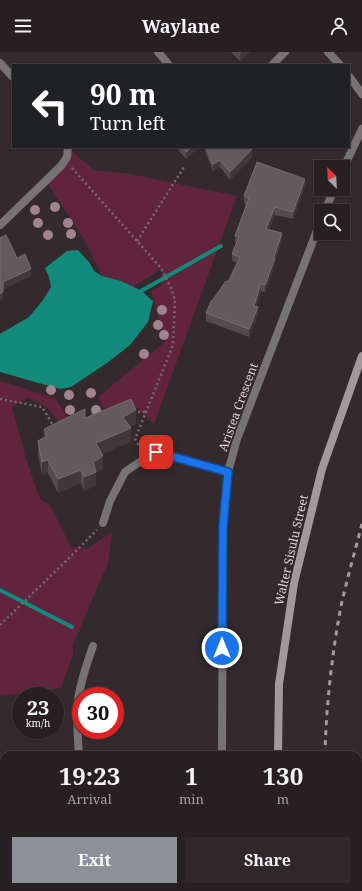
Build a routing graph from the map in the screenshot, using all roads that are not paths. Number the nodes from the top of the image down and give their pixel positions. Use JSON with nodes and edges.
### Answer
{"nodes":[{"id":1,"x":158,"y":52,"type":"edge"},
{"id":2,"x":286,"y":52,"type":"edge"},
{"id":3,"x":328,"y":52,"type":"edge"},
{"id":4,"x":0,"y":63,"type":"edge"},
{"id":5,"x":168,"y":64,"type":"edge"},
{"id":6,"x":273,"y":64,"type":"edge"},
{"id":7,"x":339,"y":64,"type":"edge"},
{"id":8,"x":12,"y":76,"type":"edge"},
{"id":9,"x":350,"y":77,"type":"edge"},
{"id":10,"x":362,"y":94,"type":"edge"},
{"id":11,"x":362,"y":129,"type":"edge"},
{"id":12,"x":68,"y":148,"type":"edge"},
{"id":13,"x":347,"y":160,"type":"edge"},
{"id":14,"x":0,"y":225,"type":"edge"},
{"id":15,"x":314,"y":238,"type":"edge"},
{"id":16,"x":362,"y":356,"type":"edge"},
{"id":17,"x":228,"y":472,"type":"junction"},
{"id":18,"x":103,"y":523,"type":"road end"},
{"id":19,"x":93,"y":646,"type":"dead end"},
{"id":20,"x":79,"y":751,"type":"edge"},
{"id":21,"x":222,"y":751,"type":"edge"},
{"id":22,"x":278,"y":751,"type":"edge"}],
"edges":[{"from":1,"to":5,"type":"street"},
{"from":2,"to":6,"type":"street"},
{"from":3,"to":7,"type":"street"},
{"from":4,"to":8,"type":"street"},
{"from":9,"to":10,"type":"street"},
{"from":11,"to":13,"type":"street"},
{"from":12,"to":14,"type":"street"},
{"from":15,"to":17,"type":"street","name":"Aristea Crescent"},
{"from":16,"to":22,"type":"main road","name":"Walter Sisulu Street"},
{"from":17,"to":18,"type":"street"},
{"from":17,"to":21,"type":"street","name":"Aristea Crescent"},
{"from":19,"to":20,"type":"street"}]}
